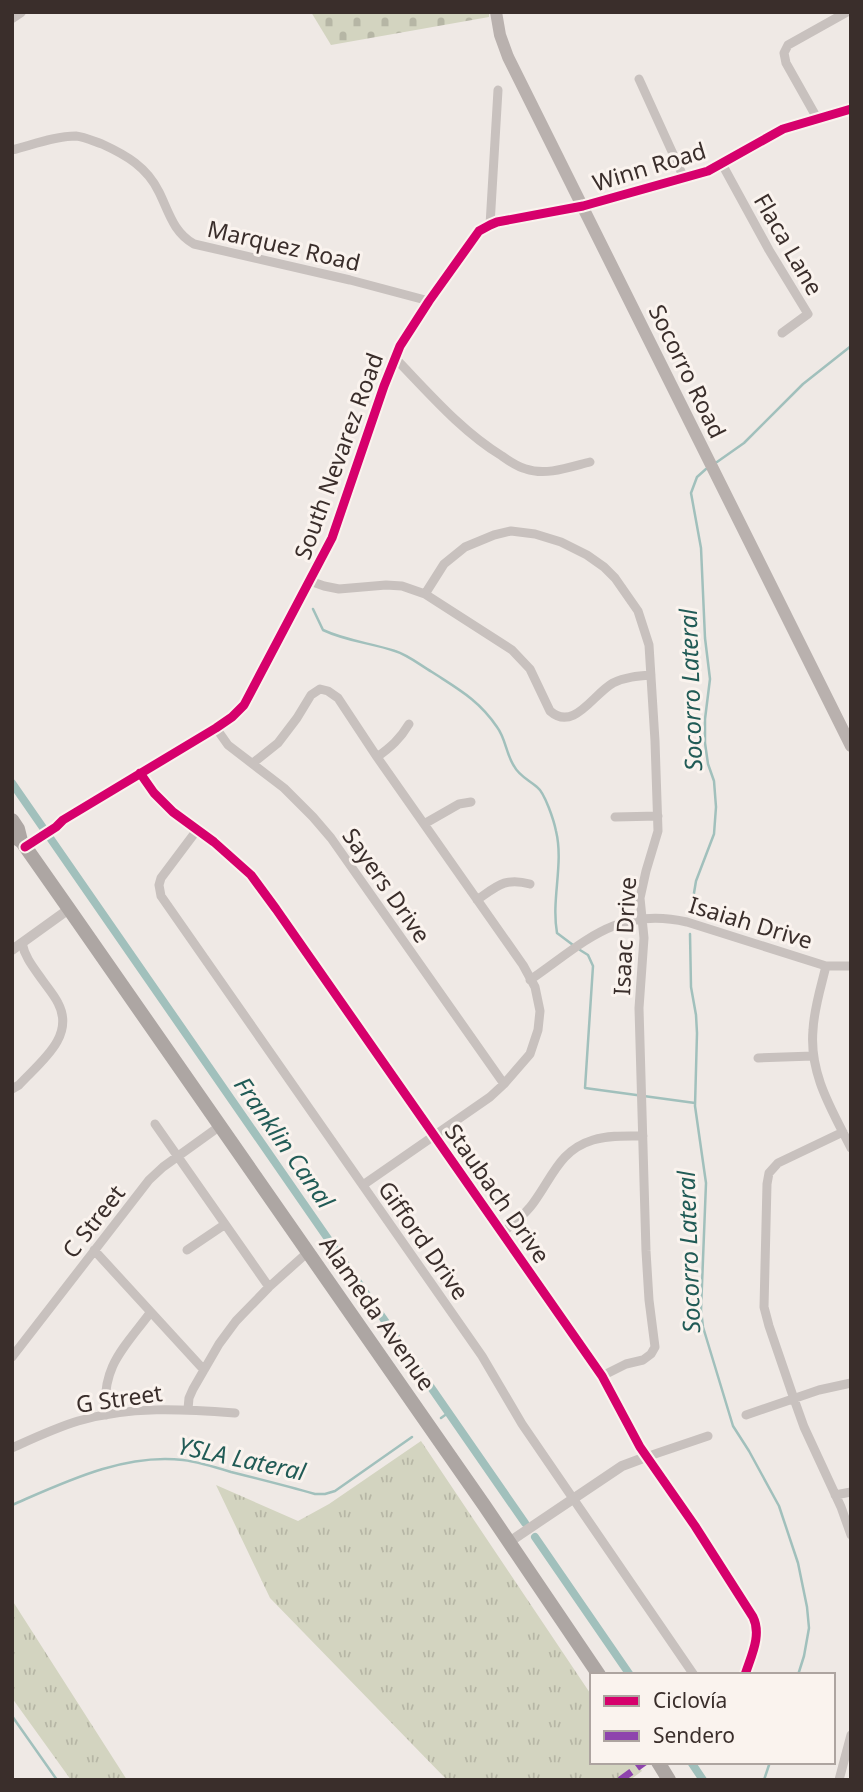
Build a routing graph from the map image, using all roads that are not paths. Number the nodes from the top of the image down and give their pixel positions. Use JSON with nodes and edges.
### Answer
{"nodes":[{"id":1,"x":21,"y":12,"type":"edge"},
{"id":2,"x":496,"y":12,"type":"edge"},
{"id":3,"x":846,"y":12,"type":"edge"},
{"id":4,"x":12,"y":19,"type":"edge"},
{"id":5,"x":639,"y":79,"type":"dead end"},
{"id":6,"x":498,"y":90,"type":"dead end"},
{"id":7,"x":851,"y":109,"type":"edge"},
{"id":8,"x":817,"y":118,"type":"junction"},
{"id":9,"x":12,"y":150,"type":"edge"},
{"id":10,"x":722,"y":164,"type":"junction"},
{"id":11,"x":684,"y":178,"type":"junction"},
{"id":12,"x":583,"y":206,"type":"junction"},
{"id":13,"x":490,"y":225,"type":"junction"},
{"id":14,"x":429,"y":301,"type":"junction"},
{"id":15,"x":782,"y":333,"type":"dead end"},
{"id":16,"x":394,"y":358,"type":"junction"},
{"id":17,"x":590,"y":462,"type":"dead end"},
{"id":18,"x":310,"y":581,"type":"junction"},
{"id":19,"x":425,"y":594,"type":"junction"},
{"id":20,"x":651,"y":675,"type":"junction"},
{"id":21,"x":409,"y":724,"type":"dead end"},
{"id":22,"x":216,"y":728,"type":"junction"},
{"id":23,"x":851,"y":746,"type":"edge"},
{"id":24,"x":377,"y":757,"type":"junction"},
{"id":25,"x":253,"y":763,"type":"junction"},
{"id":26,"x":141,"y":773,"type":"junction"},
{"id":27,"x":471,"y":802,"type":"dead end"},
{"id":28,"x":658,"y":816,"type":"junction"},
{"id":29,"x":615,"y":817,"type":"dead end"},
{"id":30,"x":12,"y":820,"type":"edge"},
{"id":31,"x":424,"y":824,"type":"junction"},
{"id":32,"x":197,"y":830,"type":"junction"},
{"id":33,"x":23,"y":842,"type":"edge"},
{"id":34,"x":530,"y":884,"type":"dead end"},
{"id":35,"x":477,"y":900,"type":"junction"},
{"id":36,"x":69,"y":909,"type":"junction"},
{"id":37,"x":642,"y":919,"type":"junction"},
{"id":38,"x":22,"y":943,"type":"junction"},
{"id":39,"x":12,"y":950,"type":"edge"},
{"id":40,"x":826,"y":966,"type":"junction"},
{"id":41,"x":851,"y":966,"type":"edge"},
{"id":42,"x":530,"y":980,"type":"junction"},
{"id":43,"x":813,"y":1056,"type":"junction"},
{"id":44,"x":758,"y":1058,"type":"dead end"},
{"id":45,"x":504,"y":1084,"type":"junction"},
{"id":46,"x":12,"y":1089,"type":"edge"},
{"id":47,"x":155,"y":1124,"type":"dead end"},
{"id":48,"x":220,"y":1126,"type":"junction"},
{"id":49,"x":843,"y":1132,"type":"junction"},
{"id":50,"x":434,"y":1136,"type":"junction"},
{"id":51,"x":643,"y":1136,"type":"junction"},
{"id":52,"x":851,"y":1148,"type":"edge"},
{"id":53,"x":177,"y":1157,"type":"junction"},
{"id":54,"x":363,"y":1185,"type":"junction"},
{"id":55,"x":224,"y":1225,"type":"junction"},
{"id":56,"x":503,"y":1232,"type":"junction"},
{"id":57,"x":94,"y":1250,"type":"junction"},
{"id":58,"x":187,"y":1250,"type":"dead end"},
{"id":59,"x":308,"y":1252,"type":"junction"},
{"id":60,"x":269,"y":1287,"type":"junction"},
{"id":61,"x":150,"y":1313,"type":"junction"},
{"id":62,"x":12,"y":1357,"type":"edge"},
{"id":63,"x":204,"y":1370,"type":"junction"},
{"id":64,"x":601,"y":1376,"type":"junction"},
{"id":65,"x":851,"y":1383,"type":"edge"},
{"id":66,"x":794,"y":1399,"type":"junction"},
{"id":67,"x":188,"y":1409,"type":"junction"},
{"id":68,"x":235,"y":1413,"type":"dead end"},
{"id":69,"x":106,"y":1415,"type":"junction"},
{"id":70,"x":746,"y":1415,"type":"dead end"},
{"id":71,"x":708,"y":1436,"type":"dead end"},
{"id":72,"x":12,"y":1447,"type":"edge"},
{"id":73,"x":646,"y":1457,"type":"junction"},
{"id":74,"x":851,"y":1492,"type":"edge"},
{"id":75,"x":835,"y":1495,"type":"junction"},
{"id":76,"x":573,"y":1498,"type":"junction"},
{"id":77,"x":851,"y":1535,"type":"edge"},
{"id":78,"x":509,"y":1542,"type":"junction"},
{"id":79,"x":598,"y":1673,"type":"edge"},
{"id":80,"x":693,"y":1673,"type":"edge"},
{"id":81,"x":746,"y":1673,"type":"edge"},
{"id":82,"x":851,"y":1735,"type":"edge"},
{"id":83,"x":659,"y":1764,"type":"edge"},
{"id":84,"x":669,"y":1780,"type":"edge"},
{"id":85,"x":839,"y":1780,"type":"edge"}],
"edges":[{"from":1,"to":4,"type":"street"},
{"from":2,"to":12,"type":"main road","name":"Socorro Road"},
{"from":3,"to":8,"type":"street"},
{"from":5,"to":11,"type":"street"},
{"from":6,"to":13,"type":"street"},
{"from":7,"to":8,"type":"street","name":"Winn Road"},
{"from":8,"to":10,"type":"street","name":"Winn Road"},
{"from":9,"to":14,"type":"street","name":"Marquez Road"},
{"from":10,"to":11,"type":"street","name":"Winn Road"},
{"from":10,"to":15,"type":"street","name":"Flaca Lane"},
{"from":11,"to":12,"type":"street","name":"Winn Road"},
{"from":12,"to":13,"type":"street","name":"Winn Road"},
{"from":12,"to":23,"type":"main road","name":"Socorro Road"},
{"from":13,"to":14,"type":"street","name":"South Nevarez Road"},
{"from":14,"to":16,"type":"street","name":"South Nevarez Road"},
{"from":16,"to":17,"type":"street"},
{"from":16,"to":18,"type":"street","name":"South Nevarez Road"},
{"from":18,"to":19,"type":"street"},
{"from":18,"to":22,"type":"street","name":"South Nevarez Road"},
{"from":19,"to":20,"type":"street"},
{"from":19,"to":20,"type":"street","name":"Isaac Drive"},
{"from":20,"to":28,"type":"street","name":"Isaac Drive"},
{"from":21,"to":24,"type":"street"},
{"from":22,"to":25,"type":"street","name":"Sayers Drive"},
{"from":22,"to":26,"type":"street","name":"South Nevarez Road"},
{"from":24,"to":25,"type":"street"},
{"from":24,"to":31,"type":"street"},
{"from":25,"to":45,"type":"street","name":"Sayers Drive"},
{"from":26,"to":32,"type":"street","name":"Staubach Drive"},
{"from":26,"to":33,"type":"street","name":"South Nevarez Road"},
{"from":27,"to":31,"type":"street"},
{"from":28,"to":29,"type":"street"},
{"from":28,"to":37,"type":"street","name":"Isaac Drive"},
{"from":30,"to":33,"type":"main road","name":"Alameda Avenue"},
{"from":31,"to":35,"type":"street"},
{"from":32,"to":50,"type":"street","name":"Staubach Drive"},
{"from":32,"to":54,"type":"street","name":"Gifford Drive"},
{"from":33,"to":36,"type":"main road","name":"Alameda Avenue"},
{"from":34,"to":35,"type":"street"},
{"from":35,"to":42,"type":"street"},
{"from":36,"to":38,"type":"street"},
{"from":36,"to":48,"type":"main road","name":"Alameda Avenue"},
{"from":37,"to":40,"type":"street","name":"Isaiah Drive"},
{"from":37,"to":42,"type":"street","name":"Isaiah Drive"},
{"from":37,"to":51,"type":"street","name":"Isaac Drive"},
{"from":38,"to":39,"type":"street"},
{"from":38,"to":46,"type":"street"},
{"from":40,"to":41,"type":"street","name":"Isaiah Drive"},
{"from":40,"to":43,"type":"street"},
{"from":42,"to":45,"type":"street"},
{"from":43,"to":44,"type":"street"},
{"from":43,"to":49,"type":"street"},
{"from":45,"to":50,"type":"street"},
{"from":47,"to":53,"type":"street"},
{"from":48,"to":53,"type":"street","name":"C Street"},
{"from":48,"to":59,"type":"main road","name":"Alameda Avenue"},
{"from":49,"to":52,"type":"street"},
{"from":49,"to":66,"type":"street"},
{"from":50,"to":54,"type":"street"},
{"from":50,"to":56,"type":"street","name":"Staubach Drive"},
{"from":51,"to":56,"type":"street"},
{"from":51,"to":64,"type":"street","name":"Isaac Drive"},
{"from":53,"to":55,"type":"street"},
{"from":53,"to":57,"type":"street","name":"C Street"},
{"from":54,"to":76,"type":"street","name":"Gifford Drive"},
{"from":55,"to":58,"type":"street"},
{"from":55,"to":60,"type":"street"},
{"from":56,"to":64,"type":"street","name":"Staubach Drive"},
{"from":57,"to":61,"type":"street"},
{"from":57,"to":62,"type":"street","name":"C Street"},
{"from":59,"to":60,"type":"street"},
{"from":59,"to":78,"type":"main road","name":"Alameda Avenue"},
{"from":60,"to":63,"type":"street"},
{"from":61,"to":63,"type":"street"},
{"from":61,"to":69,"type":"street"},
{"from":63,"to":67,"type":"street"},
{"from":64,"to":73,"type":"street","name":"Staubach Drive"},
{"from":65,"to":66,"type":"street"},
{"from":66,"to":70,"type":"street"},
{"from":66,"to":75,"type":"street"},
{"from":67,"to":68,"type":"street","name":"G Street"},
{"from":67,"to":69,"type":"street","name":"G Street"},
{"from":69,"to":72,"type":"street","name":"G Street"},
{"from":71,"to":73,"type":"street"},
{"from":73,"to":76,"type":"street"},
{"from":73,"to":81,"type":"street","name":"Staubach Drive"},
{"from":74,"to":75,"type":"street"},
{"from":75,"to":77,"type":"street"},
{"from":76,"to":78,"type":"street"},
{"from":76,"to":80,"type":"street","name":"Gifford Drive"},
{"from":78,"to":79,"type":"main road","name":"Alameda Avenue"},
{"from":82,"to":85,"type":"street"},
{"from":83,"to":84,"type":"main road"}]}
